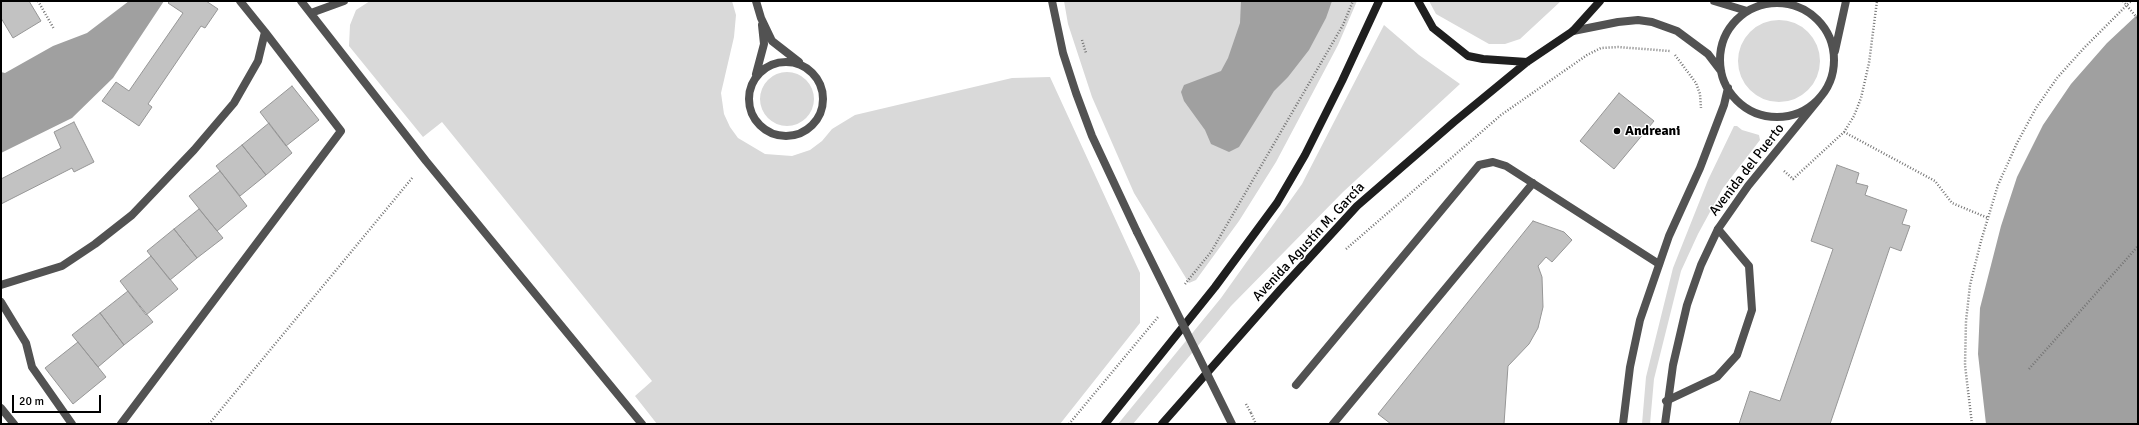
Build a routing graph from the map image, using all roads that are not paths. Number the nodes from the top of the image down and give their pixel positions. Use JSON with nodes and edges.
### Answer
{"nodes":[{"id":1,"x":240,"y":1,"type":"edge"},
{"id":2,"x":301,"y":1,"type":"edge"},
{"id":3,"x":344,"y":1,"type":"edge"},
{"id":4,"x":756,"y":1,"type":"edge"},
{"id":5,"x":1052,"y":1,"type":"edge"},
{"id":6,"x":1378,"y":1,"type":"edge"},
{"id":7,"x":1418,"y":1,"type":"edge"},
{"id":8,"x":1600,"y":1,"type":"edge"},
{"id":9,"x":1714,"y":1,"type":"edge"},
{"id":10,"x":1846,"y":1,"type":"edge"},
{"id":11,"x":1763,"y":3,"type":"edge"},
{"id":12,"x":1747,"y":11,"type":"junction"},
{"id":13,"x":311,"y":13,"type":"junction"},
{"id":14,"x":761,"y":18,"type":"junction"},
{"id":15,"x":1573,"y":31,"type":"junction"},
{"id":16,"x":265,"y":32,"type":"junction"},
{"id":17,"x":1834,"y":53,"type":"junction"},
{"id":18,"x":1527,"y":62,"type":"junction"},
{"id":19,"x":806,"y":66,"type":"junction"},
{"id":20,"x":1721,"y":71,"type":"junction"},
{"id":21,"x":754,"y":79,"type":"junction"},
{"id":22,"x":1728,"y":88,"type":"junction"},
{"id":23,"x":1819,"y":99,"type":"junction"},
{"id":24,"x":1533,"y":183,"type":"junction"},
{"id":25,"x":1718,"y":229,"type":"junction"},
{"id":26,"x":1659,"y":264,"type":"junction"},
{"id":27,"x":1,"y":285,"type":"edge"},
{"id":28,"x":1,"y":302,"type":"edge"},
{"id":29,"x":1296,"y":385,"type":"dead end"},
{"id":30,"x":1666,"y":401,"type":"junction"},
{"id":31,"x":1,"y":408,"type":"edge"},
{"id":32,"x":14,"y":424,"type":"edge"},
{"id":33,"x":72,"y":424,"type":"edge"},
{"id":34,"x":121,"y":424,"type":"edge"},
{"id":35,"x":642,"y":424,"type":"edge"},
{"id":36,"x":1105,"y":424,"type":"edge"},
{"id":37,"x":1162,"y":424,"type":"edge"},
{"id":38,"x":1232,"y":424,"type":"edge"},
{"id":39,"x":1333,"y":424,"type":"edge"},
{"id":40,"x":1623,"y":424,"type":"edge"},
{"id":41,"x":1664,"y":424,"type":"edge"}],
"edges":[{"from":1,"to":16,"type":"street"},
{"from":2,"to":13,"type":"street"},
{"from":3,"to":13,"type":"street"},
{"from":4,"to":14,"type":"street"},
{"from":5,"to":38,"type":"street","bridge":true},
{"from":6,"to":36,"type":"main road"},
{"from":7,"to":18,"type":"main road"},
{"from":8,"to":15,"type":"main road","name":"Avenida Agustín M. García"},
{"from":9,"to":12,"type":"street"},
{"from":10,"to":17,"type":"street"},
{"from":11,"to":12,"type":"street"},
{"from":11,"to":17,"type":"street"},
{"from":12,"to":20,"type":"street"},
{"from":13,"to":35,"type":"street"},
{"from":14,"to":19,"type":"street"},
{"from":14,"to":21,"type":"street"},
{"from":15,"to":18,"type":"main road","name":"Avenida Agustín M. García"},
{"from":15,"to":20,"type":"street"},
{"from":16,"to":27,"type":"street"},
{"from":16,"to":34,"type":"street"},
{"from":17,"to":23,"type":"street"},
{"from":18,"to":37,"type":"main road","name":"Avenida Agustín M. García"},
{"from":19,"to":21,"type":"street"},
{"from":19,"to":21,"type":"street"},
{"from":20,"to":22,"type":"street"},
{"from":22,"to":23,"type":"street"},
{"from":22,"to":26,"type":"street"},
{"from":23,"to":25,"type":"street","name":"Avenida del Puerto"},
{"from":24,"to":26,"type":"street"},
{"from":24,"to":29,"type":"street"},
{"from":24,"to":39,"type":"street"},
{"from":25,"to":30,"type":"street","name":"Avenida del Puerto"},
{"from":25,"to":30,"type":"street"},
{"from":26,"to":40,"type":"street"},
{"from":28,"to":33,"type":"street"},
{"from":30,"to":41,"type":"street","name":"Avenida del Puerto"},
{"from":31,"to":32,"type":"street"}]}
